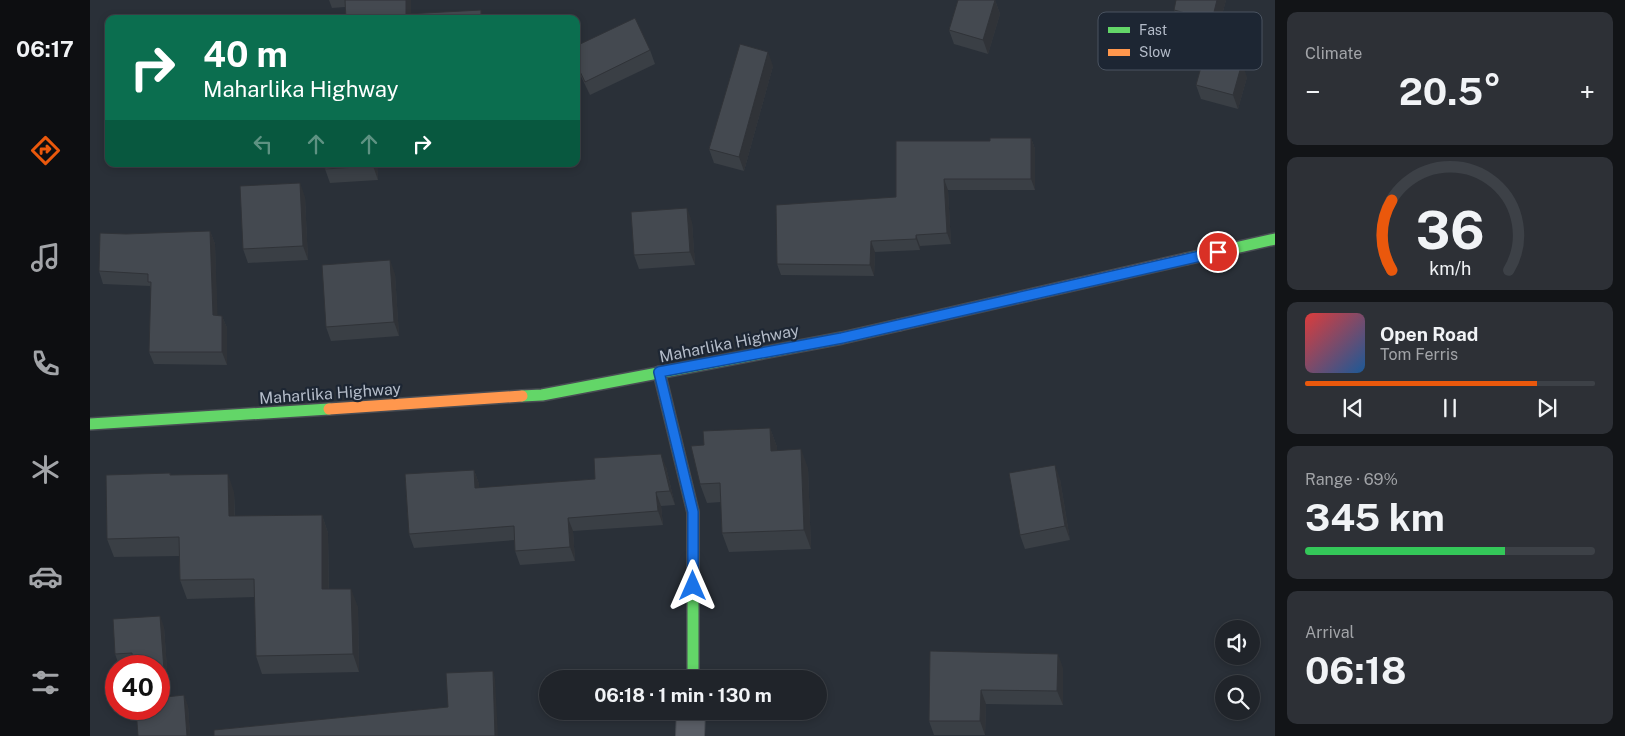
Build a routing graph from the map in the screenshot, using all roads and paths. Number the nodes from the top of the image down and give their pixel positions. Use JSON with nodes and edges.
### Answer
{"nodes":[{"id":1,"x":1275,"y":239,"type":"edge"},
{"id":2,"x":659,"y":372,"type":"junction"},
{"id":3,"x":90,"y":424,"type":"edge"},
{"id":4,"x":692,"y":670,"type":"edge"},
{"id":5,"x":691,"y":720,"type":"edge"},
{"id":6,"x":690,"y":736,"type":"edge"}],
"edges":[{"from":1,"to":2,"type":"main road","name":"Maharlika Highway"},
{"from":2,"to":3,"type":"main road","name":"Maharlika Highway"},
{"from":2,"to":4,"type":"main road"},
{"from":5,"to":6,"type":"street"}]}
